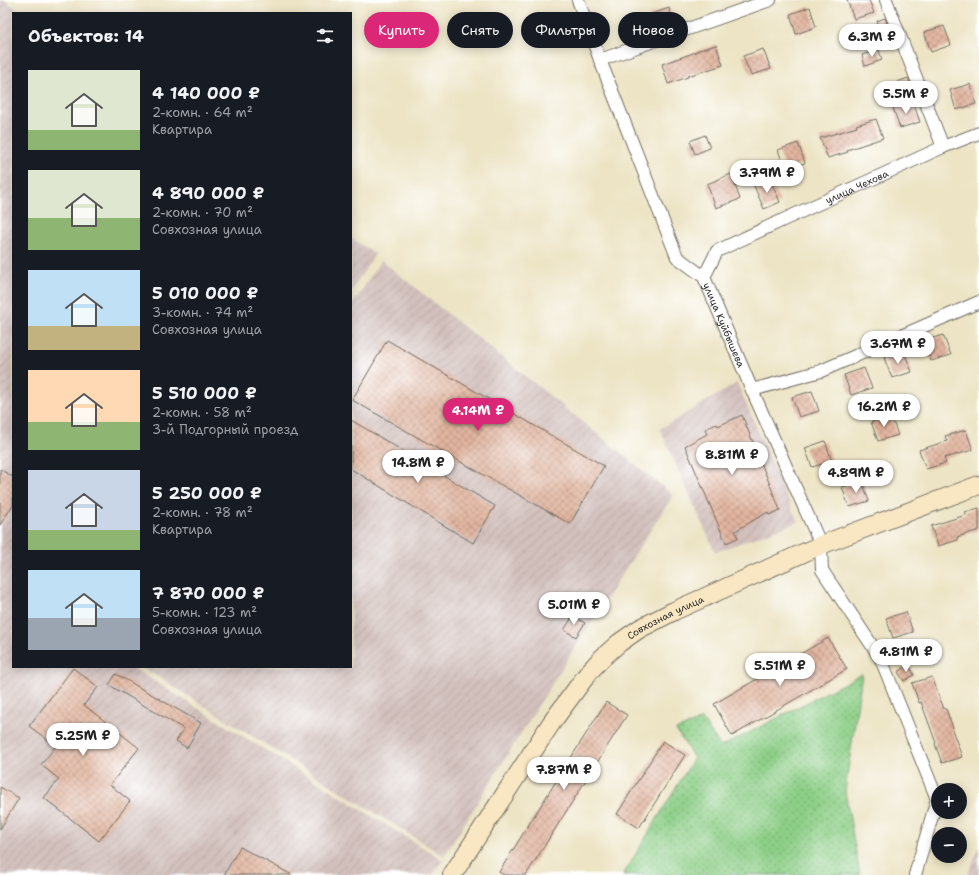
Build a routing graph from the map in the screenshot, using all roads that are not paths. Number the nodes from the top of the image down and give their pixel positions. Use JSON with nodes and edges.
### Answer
{"nodes":[{"id":1,"x":578,"y":0,"type":"edge"},
{"id":2,"x":770,"y":0,"type":"edge"},
{"id":3,"x":886,"y":0,"type":"edge"},
{"id":4,"x":600,"y":60,"type":"junction"},
{"id":5,"x":979,"y":133,"type":"edge"},
{"id":6,"x":943,"y":147,"type":"junction"},
{"id":7,"x":704,"y":277,"type":"junction"},
{"id":8,"x":979,"y":302,"type":"edge"},
{"id":9,"x":752,"y":390,"type":"junction"},
{"id":10,"x":979,"y":485,"type":"edge"},
{"id":11,"x":821,"y":545,"type":"junction"},
{"id":12,"x":452,"y":875,"type":"edge"},
{"id":13,"x":916,"y":875,"type":"edge"}],
"edges":[{"from":1,"to":4,"type":"street","name":"улица Куйбышева"},
{"from":2,"to":4,"type":"street"},
{"from":3,"to":6,"type":"street"},
{"from":4,"to":7,"type":"street","name":"улица Куйбышева"},
{"from":5,"to":6,"type":"street","name":"улица Чехова"},
{"from":6,"to":7,"type":"street","name":"улица Чехова"},
{"from":7,"to":9,"type":"street","name":"улица Куйбышева"},
{"from":8,"to":9,"type":"street"},
{"from":9,"to":11,"type":"street","name":"улица Куйбышева"},
{"from":10,"to":11,"type":"street","name":"Совхозная улица"},
{"from":11,"to":12,"type":"street","name":"Совхозная улица"},
{"from":11,"to":13,"type":"street"}]}
